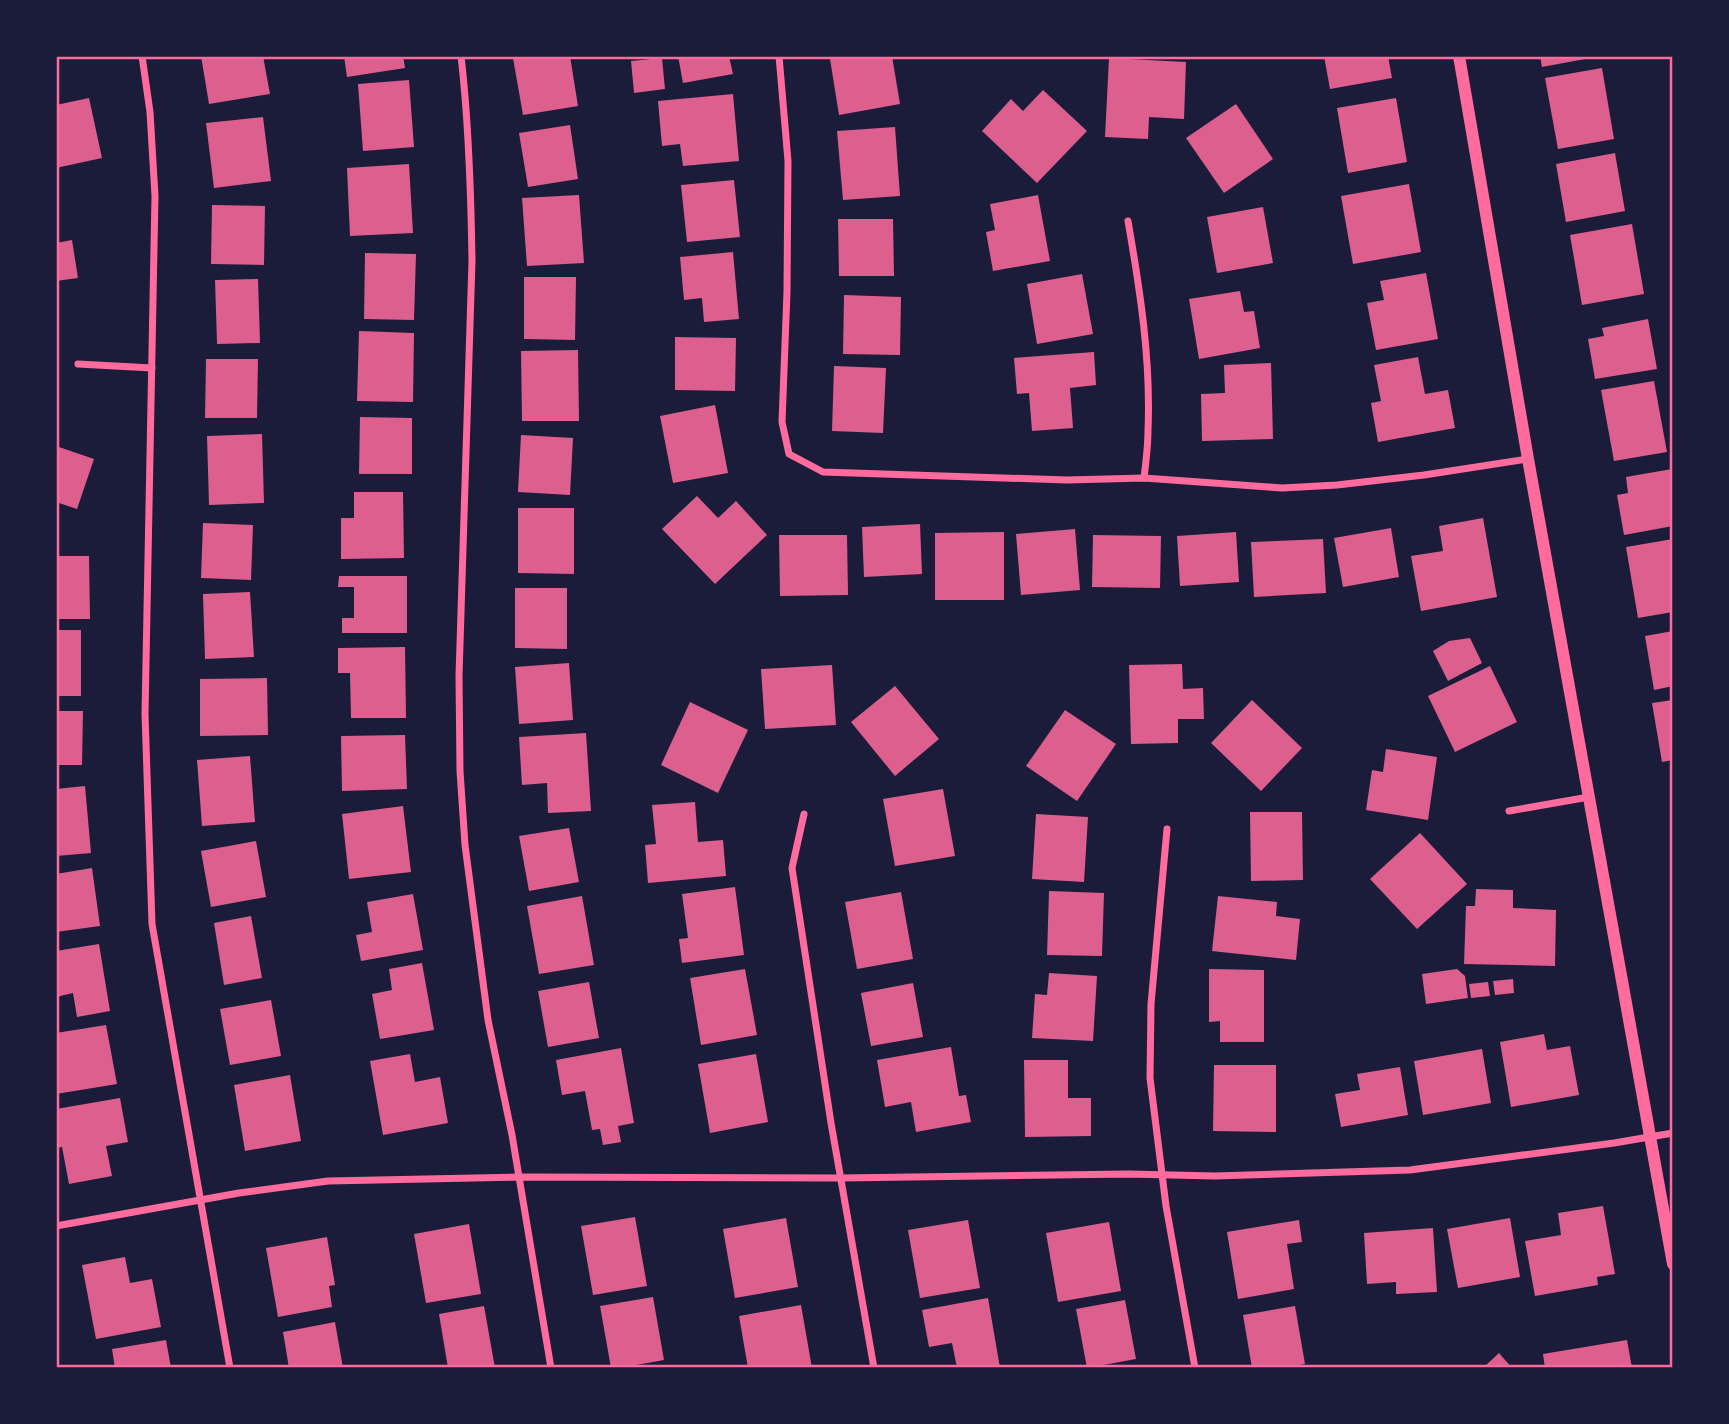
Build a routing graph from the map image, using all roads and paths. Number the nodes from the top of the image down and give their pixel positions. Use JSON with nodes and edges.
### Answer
{"nodes":[{"id":1,"x":142,"y":56,"type":"edge"},
{"id":2,"x":461,"y":56,"type":"edge"},
{"id":3,"x":779,"y":56,"type":"edge"},
{"id":4,"x":1459,"y":56,"type":"edge"},
{"id":5,"x":1128,"y":221,"type":"dead end"},
{"id":6,"x":78,"y":364,"type":"dead end"},
{"id":7,"x":152,"y":368,"type":"junction"},
{"id":8,"x":1528,"y":459,"type":"junction"},
{"id":9,"x":1144,"y":478,"type":"junction"},
{"id":10,"x":1589,"y":797,"type":"junction"},
{"id":11,"x":1509,"y":811,"type":"dead end"},
{"id":12,"x":804,"y":814,"type":"dead end"},
{"id":13,"x":1167,"y":829,"type":"dead end"},
{"id":14,"x":1673,"y":1133,"type":"edge"},
{"id":15,"x":1651,"y":1137,"type":"junction"},
{"id":16,"x":1162,"y":1175,"type":"junction"},
{"id":17,"x":518,"y":1177,"type":"junction"},
{"id":18,"x":841,"y":1178,"type":"junction"},
{"id":19,"x":201,"y":1199,"type":"junction"},
{"id":20,"x":56,"y":1226,"type":"edge"},
{"id":21,"x":1673,"y":1264,"type":"edge"},
{"id":22,"x":230,"y":1368,"type":"edge"},
{"id":23,"x":551,"y":1368,"type":"edge"},
{"id":24,"x":874,"y":1368,"type":"edge"},
{"id":25,"x":1195,"y":1368,"type":"edge"}],
"edges":[{"from":1,"to":7,"type":"street"},
{"from":2,"to":17,"type":"street"},
{"from":3,"to":9,"type":"street"},
{"from":4,"to":8,"type":"street"},
{"from":5,"to":9,"type":"street"},
{"from":6,"to":7,"type":"street"},
{"from":7,"to":19,"type":"street"},
{"from":8,"to":9,"type":"street"},
{"from":8,"to":10,"type":"street"},
{"from":10,"to":11,"type":"street"},
{"from":10,"to":15,"type":"street"},
{"from":12,"to":18,"type":"street"},
{"from":13,"to":16,"type":"street"},
{"from":14,"to":15,"type":"street"},
{"from":15,"to":16,"type":"street"},
{"from":15,"to":21,"type":"street"},
{"from":16,"to":18,"type":"street"},
{"from":16,"to":25,"type":"street"},
{"from":17,"to":18,"type":"street"},
{"from":17,"to":19,"type":"street"},
{"from":17,"to":23,"type":"street"},
{"from":18,"to":24,"type":"street"},
{"from":19,"to":20,"type":"street"},
{"from":19,"to":22,"type":"street"}]}
